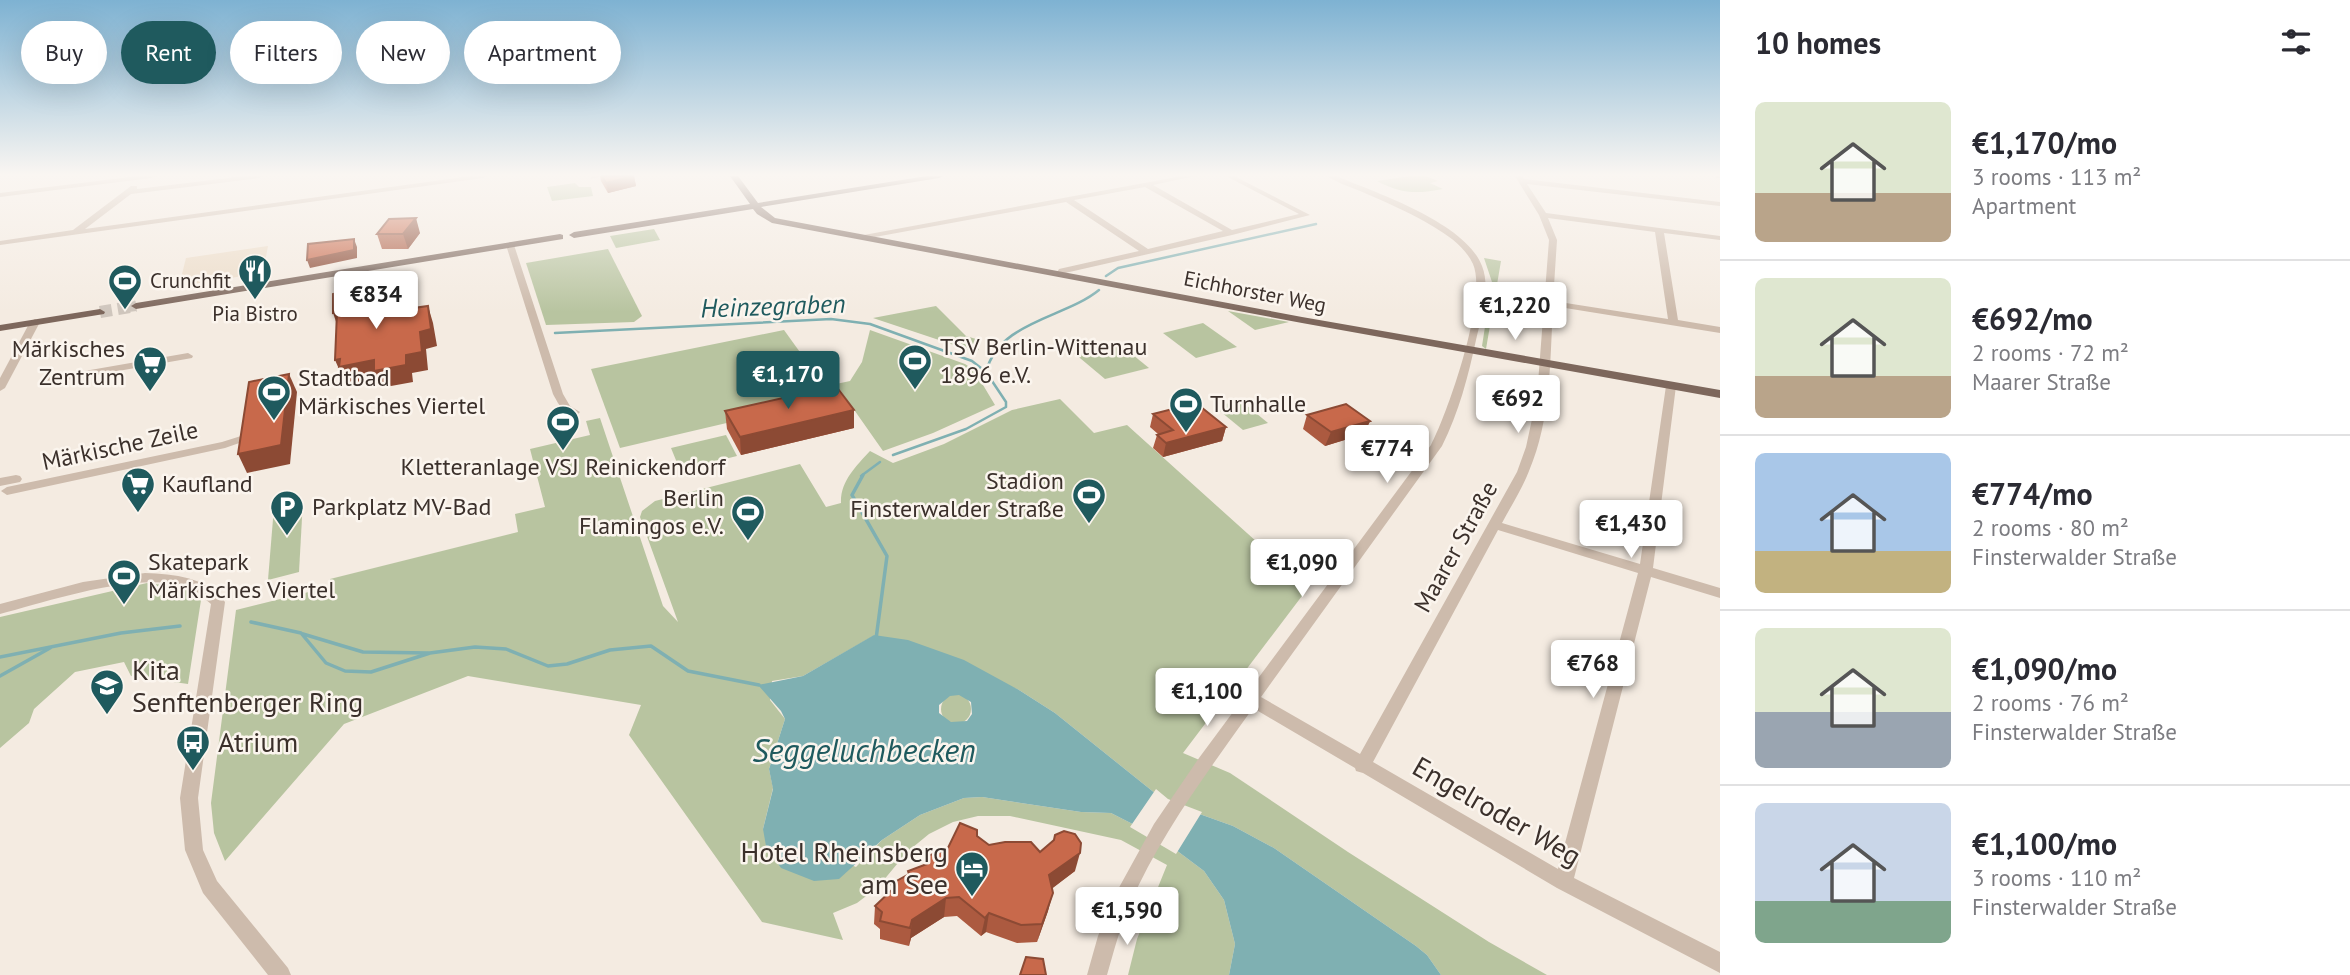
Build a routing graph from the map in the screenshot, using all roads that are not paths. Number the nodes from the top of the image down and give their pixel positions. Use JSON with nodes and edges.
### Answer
{"nodes":[{"id":1,"x":89,"y":222,"type":"edge"},
{"id":2,"x":152,"y":222,"type":"edge"},
{"id":3,"x":659,"y":222,"type":"edge"},
{"id":4,"x":782,"y":222,"type":"edge"},
{"id":5,"x":944,"y":222,"type":"edge"},
{"id":6,"x":1102,"y":222,"type":"edge"},
{"id":7,"x":1212,"y":222,"type":"edge"},
{"id":8,"x":1284,"y":222,"type":"edge"},
{"id":9,"x":1428,"y":222,"type":"edge"},
{"id":10,"x":1546,"y":222,"type":"edge"},
{"id":11,"x":1593,"y":222,"type":"edge"},
{"id":12,"x":1659,"y":230,"type":"junction"},
{"id":13,"x":75,"y":232,"type":"junction"},
{"id":14,"x":1232,"y":233,"type":"junction"},
{"id":15,"x":574,"y":235,"type":"dead end"},
{"id":16,"x":560,"y":237,"type":"dead end"},
{"id":17,"x":864,"y":237,"type":"junction"},
{"id":18,"x":1720,"y":238,"type":"edge"},
{"id":19,"x":0,"y":243,"type":"edge"},
{"id":20,"x":510,"y":245,"type":"junction"},
{"id":21,"x":1147,"y":251,"type":"junction"},
{"id":22,"x":1059,"y":274,"type":"junction"},
{"id":23,"x":1549,"y":303,"type":"junction"},
{"id":24,"x":136,"y":306,"type":"tunnel mouth"},
{"id":25,"x":100,"y":312,"type":"tunnel mouth"},
{"id":26,"x":35,"y":322,"type":"junction"},
{"id":27,"x":1673,"y":323,"type":"junction"},
{"id":28,"x":0,"y":328,"type":"edge"},
{"id":29,"x":1720,"y":330,"type":"edge"},
{"id":30,"x":1469,"y":350,"type":"junction"},
{"id":31,"x":188,"y":356,"type":"dead end"},
{"id":32,"x":1544,"y":364,"type":"junction"},
{"id":33,"x":50,"y":380,"type":"dead end"},
{"id":34,"x":1671,"y":386,"type":"junction"},
{"id":35,"x":0,"y":388,"type":"edge"},
{"id":36,"x":1720,"y":394,"type":"edge"},
{"id":37,"x":574,"y":412,"type":"dead end"},
{"id":38,"x":241,"y":439,"type":"edge"},
{"id":39,"x":16,"y":479,"type":"dead end"},
{"id":40,"x":3,"y":486,"type":"edge"},
{"id":41,"x":1494,"y":525,"type":"junction"},
{"id":42,"x":1646,"y":570,"type":"junction"},
{"id":43,"x":1720,"y":593,"type":"edge"},
{"id":44,"x":0,"y":609,"type":"edge"},
{"id":45,"x":1251,"y":699,"type":"junction"},
{"id":46,"x":1362,"y":766,"type":"junction"},
{"id":47,"x":1564,"y":882,"type":"junction"},
{"id":48,"x":1720,"y":963,"type":"edge"},
{"id":49,"x":281,"y":975,"type":"edge"},
{"id":50,"x":1097,"y":975,"type":"edge"}],
"edges":[{"from":1,"to":13,"type":"street"},
{"from":2,"to":13,"type":"street"},
{"from":3,"to":15,"type":"main road"},
{"from":4,"to":17,"type":"main road","name":"Eichhorster Weg"},
{"from":5,"to":17,"type":"street"},
{"from":6,"to":21,"type":"street"},
{"from":7,"to":14,"type":"street"},
{"from":8,"to":14,"type":"street"},
{"from":9,"to":30,"type":"street"},
{"from":10,"to":23,"type":"street","name":"Maarer Straße"},
{"from":11,"to":12,"type":"street"},
{"from":12,"to":18,"type":"street"},
{"from":12,"to":27,"type":"street"},
{"from":13,"to":19,"type":"street"},
{"from":14,"to":21,"type":"street"},
{"from":16,"to":20,"type":"main road"},
{"from":17,"to":22,"type":"main road","name":"Eichhorster Weg"},
{"from":20,"to":24,"type":"main road"},
{"from":20,"to":37,"type":"street"},
{"from":21,"to":22,"type":"street"},
{"from":22,"to":30,"type":"main road","name":"Eichhorster Weg"},
{"from":23,"to":27,"type":"street"},
{"from":23,"to":32,"type":"street","name":"Maarer Straße"},
{"from":25,"to":26,"type":"main road"},
{"from":26,"to":28,"type":"main road"},
{"from":26,"to":35,"type":"street"},
{"from":27,"to":29,"type":"street"},
{"from":30,"to":32,"type":"main road","name":"Eichhorster Weg"},
{"from":30,"to":45,"type":"street"},
{"from":31,"to":33,"type":"street"},
{"from":32,"to":34,"type":"main road","name":"Eichhorster Weg"},
{"from":32,"to":41,"type":"street","name":"Maarer Straße"},
{"from":34,"to":36,"type":"main road","name":"Eichhorster Weg"},
{"from":34,"to":42,"type":"street"},
{"from":38,"to":40,"type":"street","name":"Märkische Zeile"},
{"from":39,"to":40,"type":"street","name":"Märkische Zeile"},
{"from":41,"to":42,"type":"street"},
{"from":41,"to":46,"type":"street","name":"Maarer Straße"},
{"from":42,"to":43,"type":"street"},
{"from":42,"to":47,"type":"street"},
{"from":44,"to":49,"type":"street"},
{"from":45,"to":46,"type":"street","name":"Engelroder Weg"},
{"from":45,"to":50,"type":"street"},
{"from":46,"to":47,"type":"street","name":"Engelroder Weg"},
{"from":47,"to":48,"type":"street","name":"Engelroder Weg"}]}
